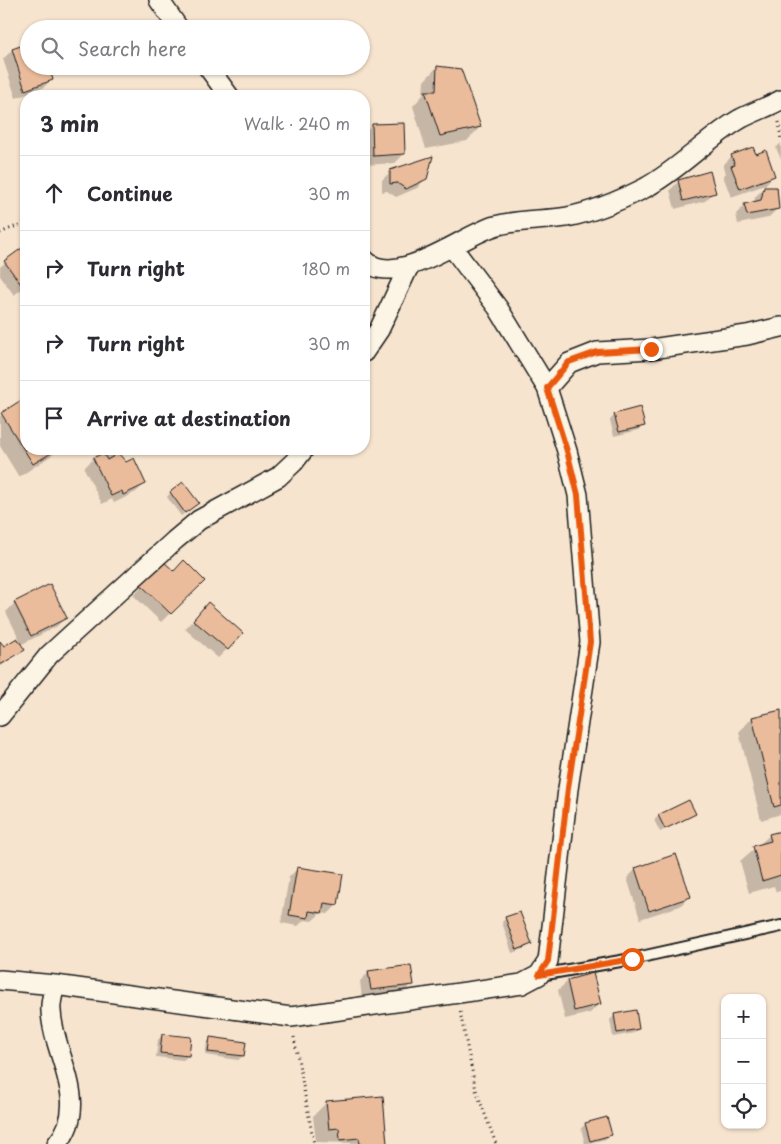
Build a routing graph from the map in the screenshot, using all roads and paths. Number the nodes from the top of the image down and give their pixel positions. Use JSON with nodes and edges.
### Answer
{"nodes":[{"id":1,"x":159,"y":0,"type":"edge"},
{"id":2,"x":178,"y":0,"type":"edge"},
{"id":3,"x":173,"y":20,"type":"edge"},
{"id":4,"x":175,"y":20,"type":"edge"},
{"id":5,"x":214,"y":75,"type":"edge"},
{"id":6,"x":225,"y":90,"type":"edge"},
{"id":7,"x":781,"y":100,"type":"edge"},
{"id":8,"x":20,"y":225,"type":"edge"},
{"id":9,"x":0,"y":233,"type":"edge"},
{"id":10,"x":452,"y":247,"type":"junction"},
{"id":11,"x":370,"y":264,"type":"edge"},
{"id":12,"x":409,"y":266,"type":"junction"},
{"id":13,"x":781,"y":326,"type":"edge"},
{"id":14,"x":370,"y":343,"type":"edge"},
{"id":15,"x":547,"y":388,"type":"junction"},
{"id":16,"x":299,"y":455,"type":"edge"},
{"id":17,"x":0,"y":716,"type":"edge"},
{"id":18,"x":781,"y":926,"type":"edge"},
{"id":19,"x":539,"y":975,"type":"junction"},
{"id":20,"x":0,"y":980,"type":"edge"},
{"id":21,"x":54,"y":984,"type":"junction"},
{"id":22,"x":456,"y":993,"type":"junction"},
{"id":23,"x":291,"y":1017,"type":"junction"},
{"id":24,"x":58,"y":1144,"type":"edge"},
{"id":25,"x":314,"y":1144,"type":"edge"},
{"id":26,"x":496,"y":1144,"type":"edge"}],
"edges":[{"from":1,"to":3,"type":"street"},
{"from":2,"to":4,"type":"street"},
{"from":5,"to":6,"type":"street"},
{"from":7,"to":10,"type":"street"},
{"from":8,"to":9,"type":"path"},
{"from":10,"to":12,"type":"street"},
{"from":10,"to":15,"type":"street"},
{"from":11,"to":12,"type":"street"},
{"from":12,"to":14,"type":"street"},
{"from":13,"to":15,"type":"street"},
{"from":15,"to":19,"type":"street"},
{"from":16,"to":17,"type":"street"},
{"from":18,"to":19,"type":"lane"},
{"from":19,"to":22,"type":"street"},
{"from":20,"to":21,"type":"street"},
{"from":21,"to":23,"type":"street"},
{"from":21,"to":24,"type":"street"},
{"from":22,"to":23,"type":"street"},
{"from":22,"to":26,"type":"path"},
{"from":23,"to":25,"type":"path"}]}
